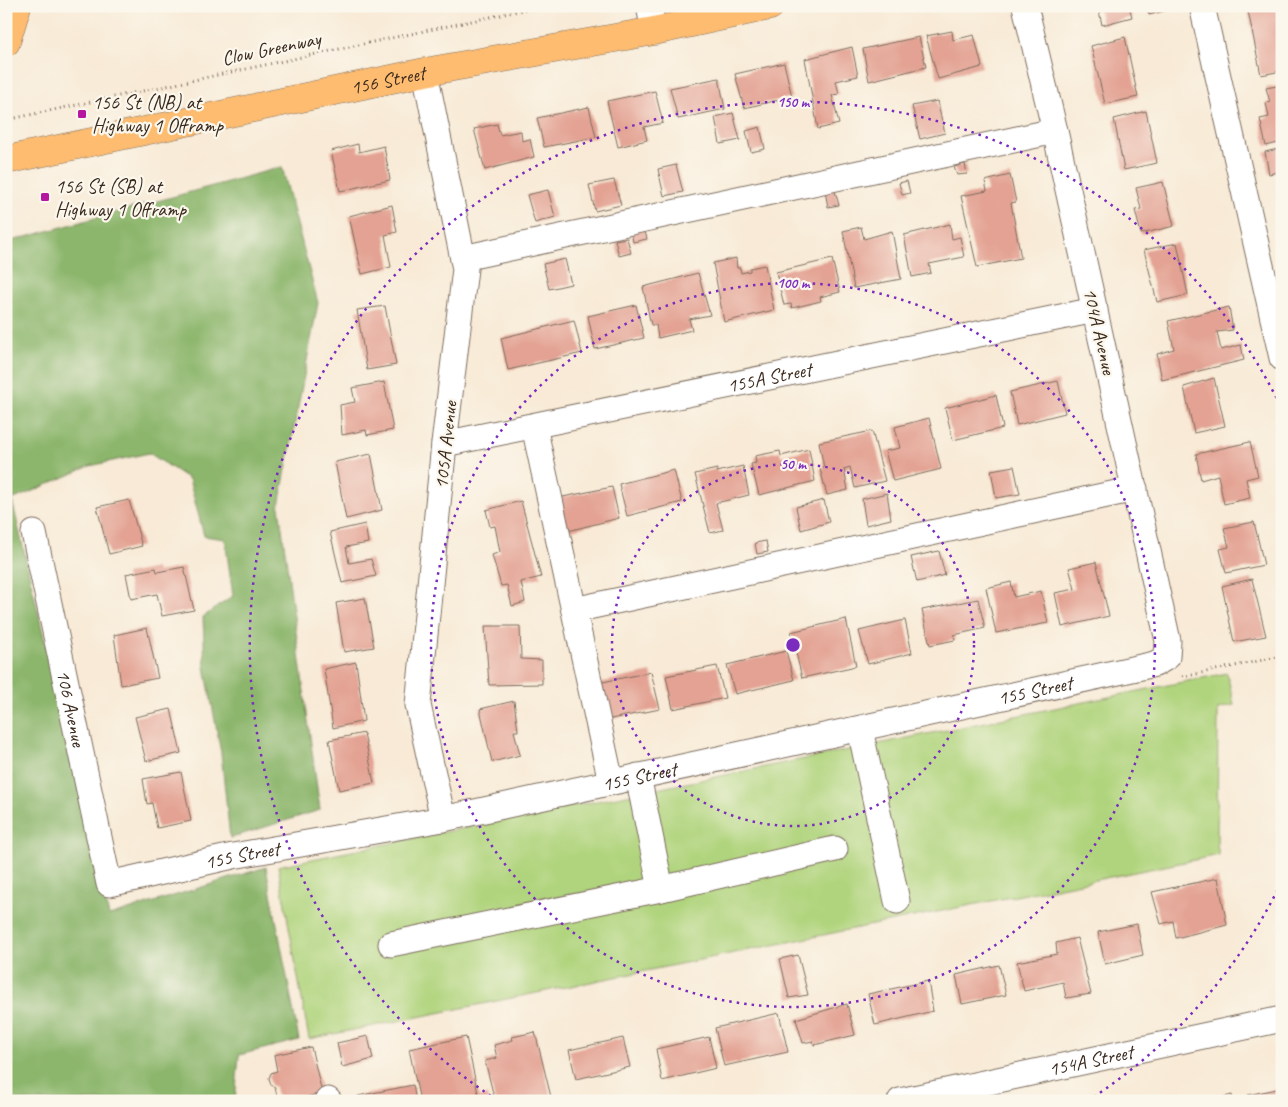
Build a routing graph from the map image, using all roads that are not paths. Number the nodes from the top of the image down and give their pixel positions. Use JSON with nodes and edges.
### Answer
{"nodes":[{"id":1,"x":17,"y":6,"type":"edge"},
{"id":2,"x":770,"y":6,"type":"edge"},
{"id":3,"x":1025,"y":6,"type":"edge"},
{"id":4,"x":1202,"y":6,"type":"edge"},
{"id":5,"x":652,"y":18,"type":"edge"},
{"id":6,"x":6,"y":42,"type":"edge"},
{"id":7,"x":425,"y":72,"type":"junction"},
{"id":8,"x":1055,"y":131,"type":"junction"},
{"id":9,"x":6,"y":160,"type":"edge"},
{"id":10,"x":463,"y":258,"type":"junction"},
{"id":11,"x":1095,"y":310,"type":"junction"},
{"id":12,"x":1282,"y":358,"type":"edge"},
{"id":13,"x":534,"y":426,"type":"junction"},
{"id":14,"x":444,"y":444,"type":"junction"},
{"id":15,"x":1135,"y":489,"type":"junction"},
{"id":16,"x":34,"y":533,"type":"dead end"},
{"id":17,"x":574,"y":610,"type":"junction"},
{"id":18,"x":1166,"y":657,"type":"joint"},
{"id":19,"x":860,"y":729,"type":"junction"},
{"id":20,"x":638,"y":776,"type":"junction"},
{"id":21,"x":611,"y":782,"type":"junction"},
{"id":22,"x":443,"y":818,"type":"junction"},
{"id":23,"x":835,"y":849,"type":"dead end"},
{"id":24,"x":109,"y":884,"type":"joint"},
{"id":25,"x":661,"y":889,"type":"junction"},
{"id":26,"x":898,"y":901,"type":"dead end"},
{"id":27,"x":391,"y":944,"type":"dead end"},
{"id":28,"x":1282,"y":1019,"type":"edge"},
{"id":29,"x":900,"y":1101,"type":"edge"}],
"edges":[{"from":1,"to":6,"type":"main road"},
{"from":2,"to":5,"type":"main road","name":"156 Street"},
{"from":3,"to":8,"type":"street","name":"104A Avenue"},
{"from":4,"to":12,"type":"street"},
{"from":5,"to":7,"type":"main road","name":"156 Street"},
{"from":7,"to":9,"type":"main road","name":"156 Street"},
{"from":7,"to":10,"type":"street","name":"105A Avenue"},
{"from":8,"to":10,"type":"street"},
{"from":8,"to":11,"type":"street","name":"104A Avenue"},
{"from":10,"to":14,"type":"street","name":"105A Avenue"},
{"from":11,"to":13,"type":"street","name":"155A Street"},
{"from":11,"to":15,"type":"street","name":"104A Avenue"},
{"from":13,"to":14,"type":"street","name":"155A Street"},
{"from":13,"to":17,"type":"street"},
{"from":14,"to":22,"type":"street","name":"105A Avenue"},
{"from":15,"to":17,"type":"street"},
{"from":15,"to":18,"type":"street","name":"104A Avenue"},
{"from":16,"to":24,"type":"street","name":"106 Avenue"},
{"from":17,"to":21,"type":"street"},
{"from":18,"to":19,"type":"street","name":"155 Street"},
{"from":19,"to":20,"type":"street","name":"155 Street"},
{"from":19,"to":26,"type":"street"},
{"from":20,"to":21,"type":"street","name":"155 Street"},
{"from":20,"to":25,"type":"street"},
{"from":21,"to":22,"type":"street","name":"155 Street"},
{"from":22,"to":24,"type":"street","name":"155 Street"},
{"from":23,"to":25,"type":"street"},
{"from":25,"to":27,"type":"street"},
{"from":28,"to":29,"type":"street","name":"154A Street"}]}
